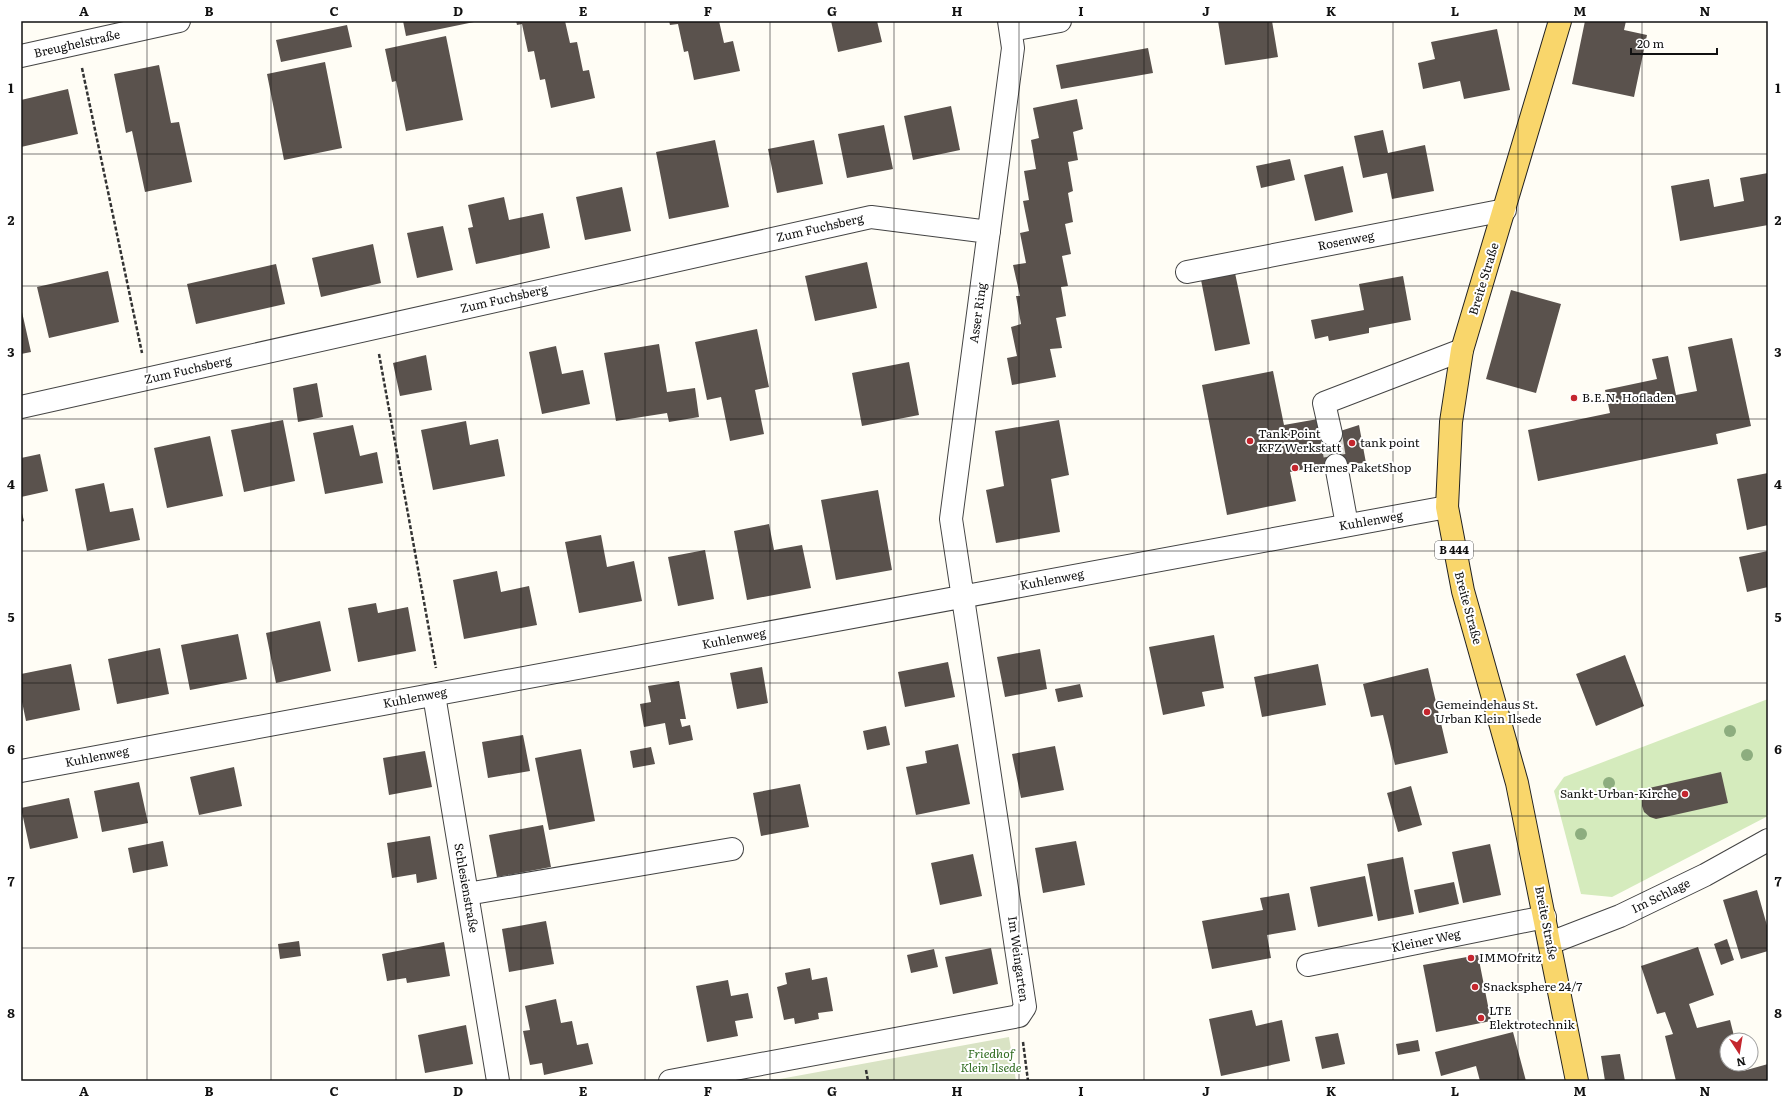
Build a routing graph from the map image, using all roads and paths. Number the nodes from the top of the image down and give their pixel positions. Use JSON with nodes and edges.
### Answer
{"nodes":[{"id":1,"x":179,"y":21,"type":"edge"},
{"id":2,"x":1060,"y":21,"type":"edge"},
{"id":3,"x":1560,"y":21,"type":"edge"},
{"id":4,"x":1010,"y":25,"type":"edge"},
{"id":5,"x":77,"y":44,"type":"junction"},
{"id":6,"x":21,"y":56,"type":"edge"},
{"id":7,"x":1505,"y":210,"type":"junction"},
{"id":8,"x":990,"y":232,"type":"junction"},
{"id":9,"x":1187,"y":272,"type":"dead end"},
{"id":10,"x":375,"y":328,"type":"junction"},
{"id":11,"x":1462,"y":350,"type":"junction"},
{"id":12,"x":148,"y":379,"type":"junction"},
{"id":13,"x":21,"y":407,"type":"edge"},
{"id":14,"x":1330,"y":434,"type":"tunnel mouth"},
{"id":15,"x":1336,"y":465,"type":"tunnel mouth"},
{"id":16,"x":1446,"y":507,"type":"junction"},
{"id":17,"x":1347,"y":526,"type":"junction"},
{"id":18,"x":964,"y":597,"type":"junction"},
{"id":19,"x":434,"y":695,"type":"junction"},
{"id":20,"x":21,"y":771,"type":"edge"},
{"id":21,"x":1768,"y":840,"type":"edge"},
{"id":22,"x":732,"y":849,"type":"dead end"},
{"id":23,"x":467,"y":894,"type":"junction"},
{"id":24,"x":1545,"y":917,"type":"junction"},
{"id":25,"x":1550,"y":943,"type":"junction"},
{"id":26,"x":1308,"y":966,"type":"dead end"},
{"id":27,"x":1019,"y":1016,"type":"junction"},
{"id":28,"x":498,"y":1081,"type":"edge"},
{"id":29,"x":670,"y":1081,"type":"edge"},
{"id":30,"x":1028,"y":1081,"type":"edge"},
{"id":31,"x":1577,"y":1081,"type":"edge"}],
"edges":[{"from":1,"to":5,"type":"street","name":"Breughelstraße"},
{"from":2,"to":4,"type":"street","name":"Asser Ring"},
{"from":3,"to":7,"type":"main road","name":"Breite Straße","number":"B 444"},
{"from":4,"to":8,"type":"street","name":"Asser Ring"},
{"from":5,"to":6,"type":"street","name":"Breughelstraße"},
{"from":5,"to":12,"type":"path"},
{"from":7,"to":9,"type":"street","name":"Rosenweg"},
{"from":7,"to":11,"type":"main road","name":"Breite Straße","number":"B 444"},
{"from":8,"to":10,"type":"street","name":"Zum Fuchsberg"},
{"from":8,"to":18,"type":"street","name":"Asser Ring"},
{"from":10,"to":12,"type":"street","name":"Zum Fuchsberg"},
{"from":10,"to":19,"type":"path"},
{"from":11,"to":14,"type":"street"},
{"from":11,"to":16,"type":"main road","name":"Breite Straße","number":"B 444"},
{"from":12,"to":13,"type":"street","name":"Zum Fuchsberg"},
{"from":15,"to":17,"type":"street"},
{"from":16,"to":17,"type":"street","name":"Kuhlenweg"},
{"from":16,"to":24,"type":"main road","name":"Breite Straße","number":"B 444"},
{"from":17,"to":18,"type":"street","name":"Kuhlenweg"},
{"from":18,"to":19,"type":"street","name":"Kuhlenweg"},
{"from":18,"to":27,"type":"street","name":"Im Weingarten"},
{"from":19,"to":20,"type":"street","name":"Kuhlenweg"},
{"from":19,"to":23,"type":"street","name":"Schlesienstraße"},
{"from":21,"to":25,"type":"street","name":"Im Schlage"},
{"from":22,"to":23,"type":"street"},
{"from":23,"to":28,"type":"street","name":"Schlesienstraße"},
{"from":24,"to":25,"type":"main road","name":"Breite Straße","number":"B 444"},
{"from":24,"to":26,"type":"street","name":"Kleiner Weg"},
{"from":25,"to":31,"type":"main road","name":"Breite Straße","number":"B 444"},
{"from":27,"to":29,"type":"street","name":"Im Weingarten"},
{"from":27,"to":30,"type":"path"}]}
